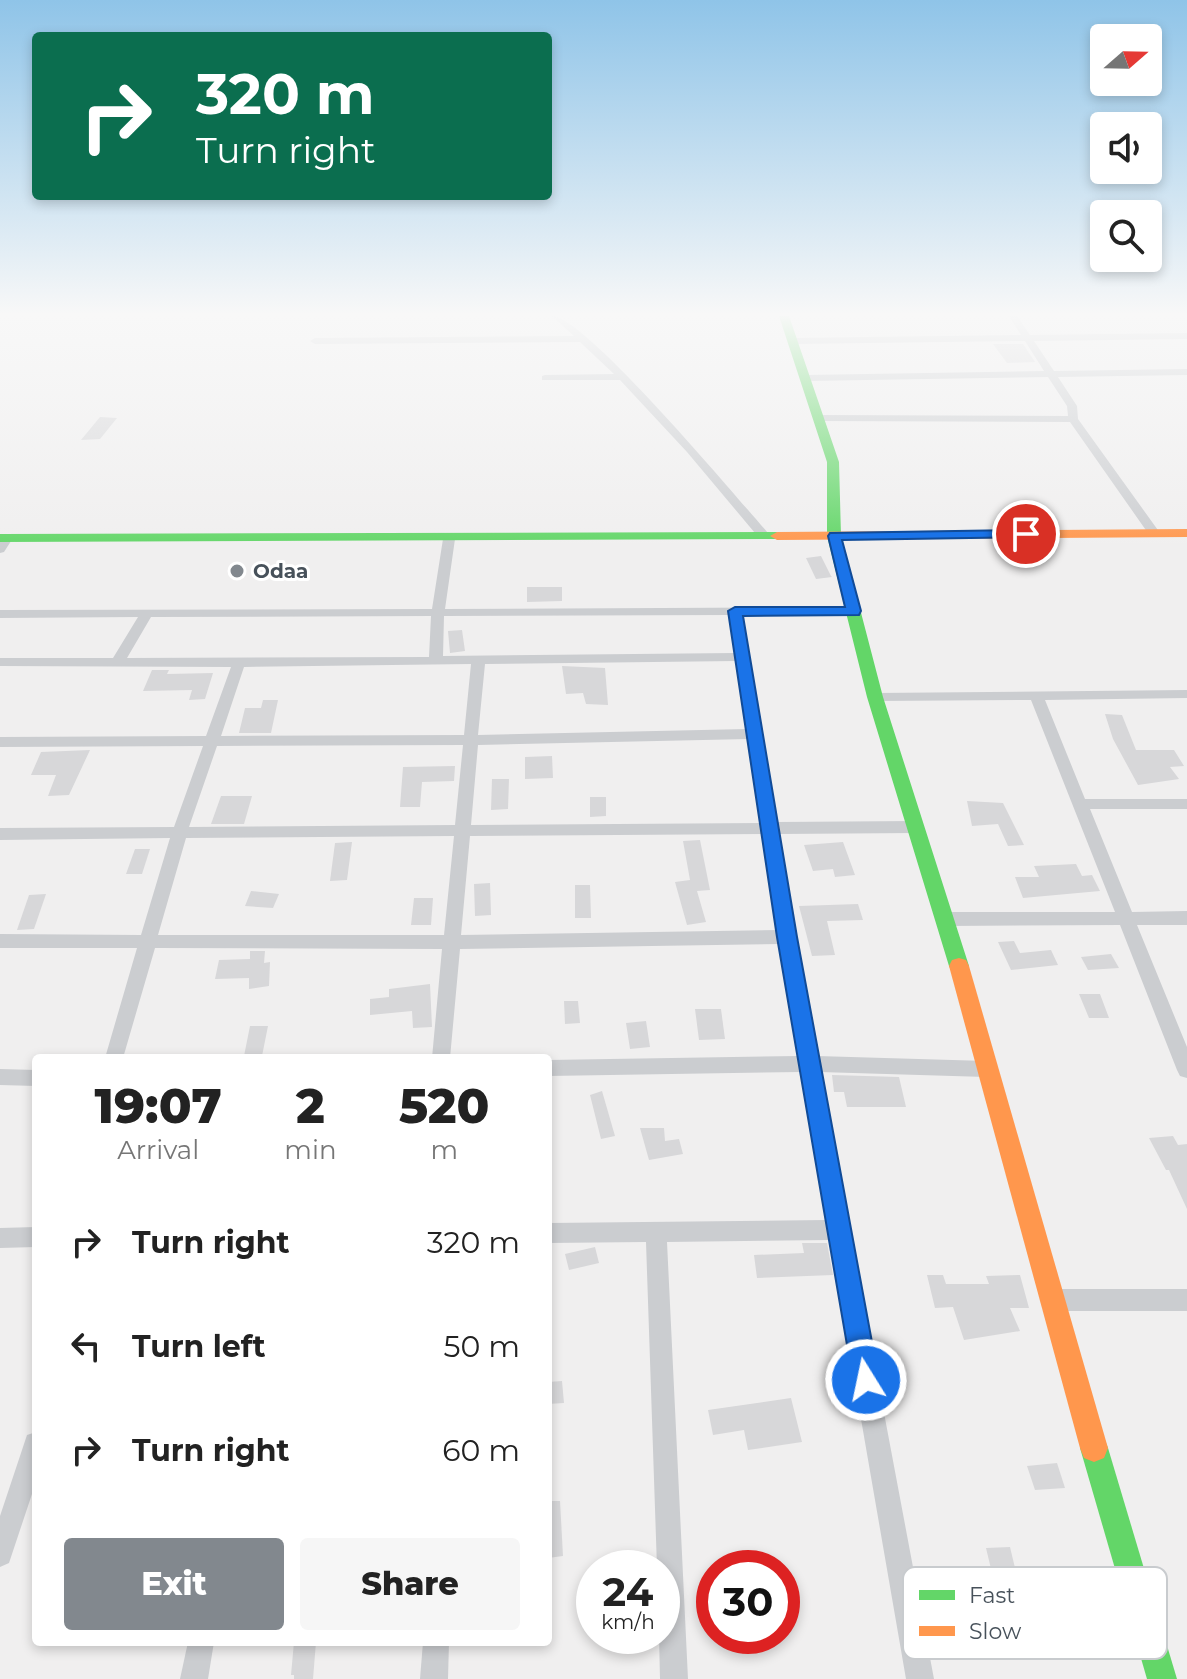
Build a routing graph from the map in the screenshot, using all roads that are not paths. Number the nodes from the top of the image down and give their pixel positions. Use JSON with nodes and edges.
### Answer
{"nodes":[{"id":1,"x":636,"y":394,"type":"edge"},
{"id":2,"x":811,"y":394,"type":"edge"},
{"id":3,"x":1064,"y":394,"type":"edge"},
{"id":4,"x":819,"y":418,"type":"junction"},
{"id":5,"x":1073,"y":419,"type":"junction"},
{"id":6,"x":1154,"y":533,"type":"junction"},
{"id":7,"x":1187,"y":533,"type":"edge"},
{"id":8,"x":764,"y":536,"type":"junction"},
{"id":9,"x":834,"y":536,"type":"junction"},
{"id":10,"x":449,"y":539,"type":"junction"},
{"id":11,"x":2,"y":542,"type":"edge"},
{"id":12,"x":735,"y":611,"type":"junction"},
{"id":13,"x":854,"y":611,"type":"junction"},
{"id":14,"x":438,"y":612,"type":"junction"},
{"id":15,"x":0,"y":614,"type":"edge"},
{"id":16,"x":146,"y":614,"type":"junction"},
{"id":17,"x":742,"y":657,"type":"junction"},
{"id":18,"x":436,"y":661,"type":"junction"},
{"id":19,"x":478,"y":661,"type":"junction"},
{"id":20,"x":0,"y":662,"type":"edge"},
{"id":21,"x":118,"y":662,"type":"junction"},
{"id":22,"x":239,"y":663,"type":"junction"},
{"id":23,"x":1187,"y":694,"type":"edge"},
{"id":24,"x":1036,"y":695,"type":"junction"},
{"id":25,"x":875,"y":697,"type":"junction"},
{"id":26,"x":756,"y":734,"type":"junction"},
{"id":27,"x":210,"y":740,"type":"junction"},
{"id":28,"x":471,"y":740,"type":"junction"},
{"id":29,"x":0,"y":742,"type":"edge"},
{"id":30,"x":1078,"y":804,"type":"junction"},
{"id":31,"x":1187,"y":804,"type":"edge"},
{"id":32,"x":916,"y":827,"type":"junction"},
{"id":33,"x":771,"y":828,"type":"junction"},
{"id":34,"x":462,"y":829,"type":"junction"},
{"id":35,"x":0,"y":834,"type":"edge"},
{"id":36,"x":179,"y":834,"type":"junction"},
{"id":37,"x":1124,"y":918,"type":"junction"},
{"id":38,"x":1187,"y":918,"type":"edge"},
{"id":39,"x":946,"y":919,"type":"junction"},
{"id":40,"x":787,"y":937,"type":"junction"},
{"id":41,"x":146,"y":939,"type":"junction"},
{"id":42,"x":0,"y":941,"type":"edge"},
{"id":43,"x":452,"y":942,"type":"junction"},
{"id":44,"x":115,"y":1054,"type":"edge"},
{"id":45,"x":441,"y":1054,"type":"edge"},
{"id":46,"x":809,"y":1064,"type":"junction"},
{"id":47,"x":552,"y":1068,"type":"edge"},
{"id":48,"x":986,"y":1069,"type":"junction"},
{"id":49,"x":1187,"y":1070,"type":"edge"},
{"id":50,"x":0,"y":1077,"type":"edge"},
{"id":51,"x":32,"y":1078,"type":"edge"},
{"id":52,"x":839,"y":1230,"type":"junction"},
{"id":53,"x":656,"y":1232,"type":"junction"},
{"id":54,"x":552,"y":1233,"type":"edge"},
{"id":55,"x":32,"y":1237,"type":"edge"},
{"id":56,"x":0,"y":1238,"type":"edge"},
{"id":57,"x":1051,"y":1300,"type":"junction"},
{"id":58,"x":1187,"y":1300,"type":"edge"},
{"id":59,"x":32,"y":1456,"type":"edge"},
{"id":60,"x":0,"y":1554,"type":"edge"},
{"id":61,"x":1129,"y":1567,"type":"edge"},
{"id":62,"x":903,"y":1585,"type":"edge"},
{"id":63,"x":200,"y":1646,"type":"edge"},
{"id":64,"x":436,"y":1646,"type":"edge"},
{"id":65,"x":916,"y":1659,"type":"edge"},
{"id":66,"x":1156,"y":1659,"type":"edge"},
{"id":67,"x":194,"y":1679,"type":"edge"},
{"id":68,"x":434,"y":1679,"type":"edge"},
{"id":69,"x":674,"y":1679,"type":"edge"},
{"id":70,"x":920,"y":1679,"type":"edge"},
{"id":71,"x":1162,"y":1679,"type":"edge"}],
"edges":[{"from":1,"to":8,"type":"street"},
{"from":2,"to":4,"type":"street"},
{"from":3,"to":5,"type":"street"},
{"from":4,"to":5,"type":"street"},
{"from":4,"to":9,"type":"street"},
{"from":5,"to":6,"type":"street"},
{"from":6,"to":7,"type":"street"},
{"from":6,"to":9,"type":"street"},
{"from":8,"to":9,"type":"street"},
{"from":8,"to":10,"type":"street"},
{"from":9,"to":13,"type":"street"},
{"from":10,"to":11,"type":"street"},
{"from":10,"to":14,"type":"street"},
{"from":12,"to":13,"type":"street"},
{"from":12,"to":14,"type":"street"},
{"from":12,"to":17,"type":"street"},
{"from":13,"to":25,"type":"street"},
{"from":14,"to":16,"type":"street"},
{"from":14,"to":18,"type":"street"},
{"from":15,"to":16,"type":"street"},
{"from":16,"to":21,"type":"street"},
{"from":17,"to":19,"type":"street"},
{"from":17,"to":26,"type":"street"},
{"from":18,"to":19,"type":"street"},
{"from":18,"to":22,"type":"street"},
{"from":19,"to":28,"type":"street"},
{"from":20,"to":21,"type":"street"},
{"from":21,"to":22,"type":"street"},
{"from":22,"to":27,"type":"street"},
{"from":23,"to":24,"type":"street"},
{"from":24,"to":25,"type":"street"},
{"from":24,"to":30,"type":"street"},
{"from":25,"to":32,"type":"street"},
{"from":26,"to":28,"type":"street"},
{"from":26,"to":33,"type":"street"},
{"from":27,"to":28,"type":"street"},
{"from":27,"to":29,"type":"street"},
{"from":27,"to":36,"type":"street"},
{"from":28,"to":34,"type":"street"},
{"from":30,"to":31,"type":"street"},
{"from":30,"to":37,"type":"street"},
{"from":32,"to":33,"type":"street"},
{"from":32,"to":39,"type":"street"},
{"from":33,"to":34,"type":"street"},
{"from":33,"to":40,"type":"street"},
{"from":34,"to":36,"type":"street"},
{"from":34,"to":43,"type":"street"},
{"from":35,"to":36,"type":"street"},
{"from":36,"to":41,"type":"street"},
{"from":37,"to":38,"type":"street"},
{"from":37,"to":39,"type":"street"},
{"from":37,"to":49,"type":"street"},
{"from":39,"to":48,"type":"street"},
{"from":40,"to":43,"type":"street"},
{"from":40,"to":46,"type":"street"},
{"from":41,"to":42,"type":"street"},
{"from":41,"to":43,"type":"street"},
{"from":41,"to":44,"type":"street"},
{"from":43,"to":45,"type":"street"},
{"from":46,"to":47,"type":"street"},
{"from":46,"to":48,"type":"street"},
{"from":46,"to":52,"type":"street"},
{"from":48,"to":57,"type":"street"},
{"from":50,"to":51,"type":"street"},
{"from":52,"to":53,"type":"street"},
{"from":52,"to":62,"type":"street"},
{"from":53,"to":54,"type":"street"},
{"from":53,"to":69,"type":"street"},
{"from":55,"to":56,"type":"street"},
{"from":57,"to":58,"type":"street"},
{"from":57,"to":61,"type":"street"},
{"from":59,"to":60,"type":"street"},
{"from":63,"to":67,"type":"street"},
{"from":64,"to":68,"type":"street"},
{"from":65,"to":70,"type":"street"},
{"from":66,"to":71,"type":"street"}]}
